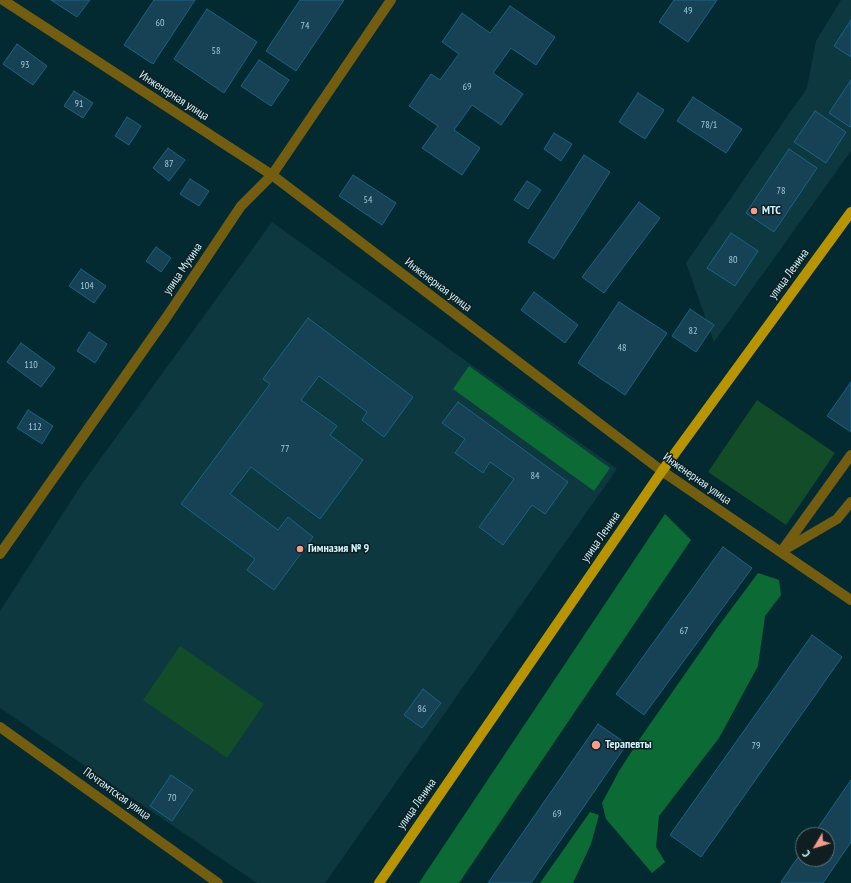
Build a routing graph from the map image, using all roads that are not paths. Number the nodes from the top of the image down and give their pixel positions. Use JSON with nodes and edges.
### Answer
{"nodes":[{"id":1,"x":3,"y":0,"type":"edge"},
{"id":2,"x":391,"y":0,"type":"edge"},
{"id":3,"x":272,"y":175,"type":"junction"},
{"id":4,"x":851,"y":212,"type":"edge"},
{"id":5,"x":851,"y":454,"type":"edge"},
{"id":6,"x":662,"y":471,"type":"junction"},
{"id":7,"x":851,"y":502,"type":"edge"},
{"id":8,"x":781,"y":552,"type":"junction"},
{"id":9,"x":0,"y":554,"type":"edge"},
{"id":10,"x":851,"y":600,"type":"edge"},
{"id":11,"x":0,"y":727,"type":"edge"},
{"id":12,"x":218,"y":883,"type":"edge"},
{"id":13,"x":379,"y":883,"type":"edge"}],
"edges":[{"from":1,"to":3,"type":"street","name":"Инженерная улица"},
{"from":2,"to":3,"type":"street","name":"улица Мухина"},
{"from":3,"to":6,"type":"street","name":"Инженерная улица"},
{"from":3,"to":9,"type":"street","name":"улица Мухина"},
{"from":4,"to":6,"type":"main road","name":"улица Ленина"},
{"from":5,"to":8,"type":"street"},
{"from":6,"to":8,"type":"street","name":"Инженерная улица"},
{"from":6,"to":13,"type":"main road","name":"улица Ленина"},
{"from":7,"to":8,"type":"street"},
{"from":8,"to":10,"type":"street","name":"Инженерная улица"},
{"from":11,"to":12,"type":"street","name":"Почтамтская улица"}]}
